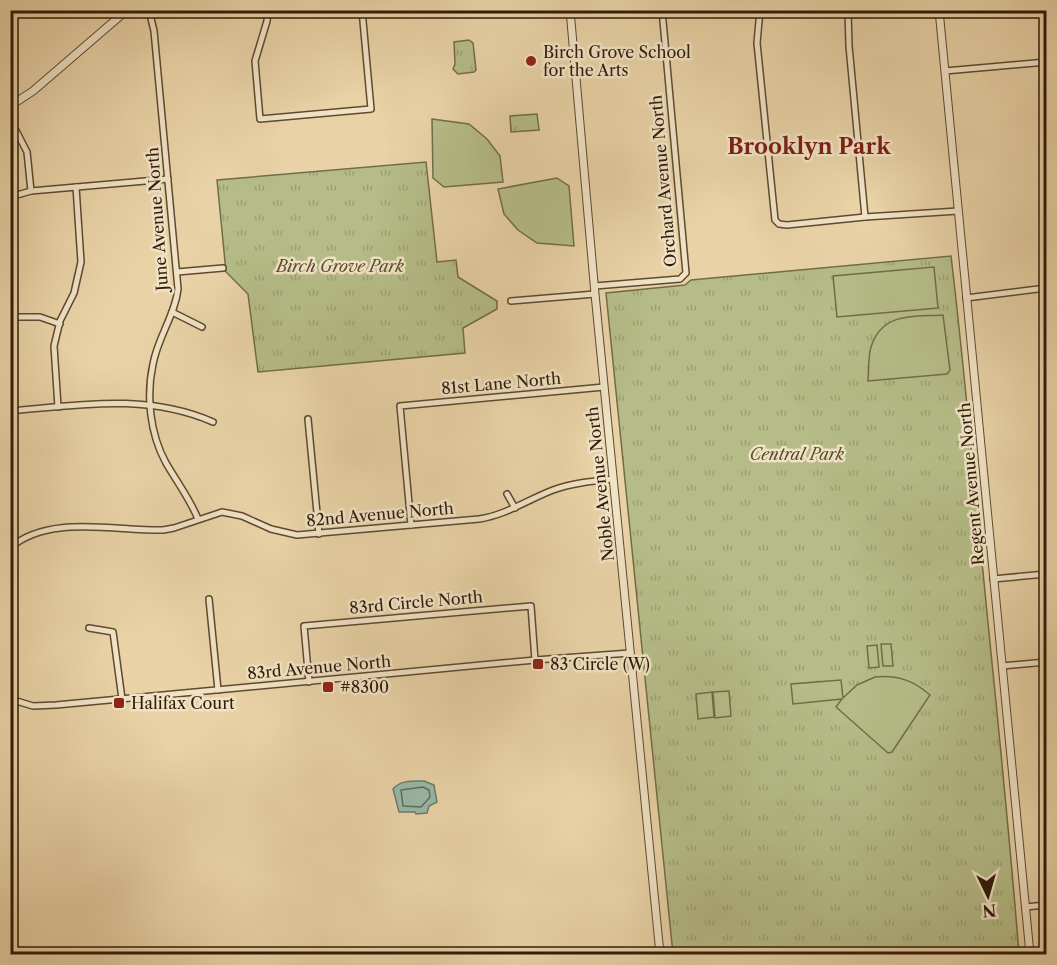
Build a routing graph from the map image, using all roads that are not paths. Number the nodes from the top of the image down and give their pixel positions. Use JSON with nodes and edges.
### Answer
{"nodes":[{"id":1,"x":21,"y":10,"type":"edge"},
{"id":2,"x":127,"y":10,"type":"edge"},
{"id":3,"x":149,"y":10,"type":"edge"},
{"id":4,"x":268,"y":10,"type":"edge"},
{"id":5,"x":362,"y":10,"type":"edge"},
{"id":6,"x":570,"y":10,"type":"edge"},
{"id":7,"x":662,"y":10,"type":"edge"},
{"id":8,"x":760,"y":10,"type":"edge"},
{"id":9,"x":848,"y":10,"type":"edge"},
{"id":10,"x":939,"y":10,"type":"edge"},
{"id":11,"x":10,"y":20,"type":"edge"},
{"id":12,"x":1047,"y":62,"type":"edge"},
{"id":13,"x":945,"y":71,"type":"junction"},
{"id":14,"x":10,"y":106,"type":"edge"},
{"id":15,"x":10,"y":118,"type":"edge"},
{"id":16,"x":168,"y":179,"type":"junction"},
{"id":17,"x":76,"y":188,"type":"junction"},
{"id":18,"x":31,"y":191,"type":"junction"},
{"id":19,"x":10,"y":197,"type":"edge"},
{"id":20,"x":958,"y":211,"type":"junction"},
{"id":21,"x":865,"y":217,"type":"junction"},
{"id":22,"x":223,"y":268,"type":"dead end"},
{"id":23,"x":177,"y":272,"type":"junction"},
{"id":24,"x":1047,"y":288,"type":"edge"},
{"id":25,"x":595,"y":290,"type":"junction"},
{"id":26,"x":966,"y":298,"type":"junction"},
{"id":27,"x":511,"y":301,"type":"dead end"},
{"id":28,"x":172,"y":312,"type":"junction"},
{"id":29,"x":10,"y":317,"type":"edge"},
{"id":30,"x":60,"y":324,"type":"junction"},
{"id":31,"x":202,"y":327,"type":"dead end"},
{"id":32,"x":604,"y":387,"type":"junction"},
{"id":33,"x":150,"y":405,"type":"junction"},
{"id":34,"x":58,"y":407,"type":"junction"},
{"id":35,"x":10,"y":411,"type":"edge"},
{"id":36,"x":308,"y":419,"type":"dead end"},
{"id":37,"x":213,"y":422,"type":"dead end"},
{"id":38,"x":613,"y":479,"type":"junction"},
{"id":39,"x":507,"y":494,"type":"dead end"},
{"id":40,"x":515,"y":508,"type":"junction"},
{"id":41,"x":75,"y":519,"type":"dead end"},
{"id":42,"x":198,"y":519,"type":"junction"},
{"id":43,"x":411,"y":525,"type":"junction"},
{"id":44,"x":75,"y":527,"type":"junction"},
{"id":45,"x":319,"y":534,"type":"junction"},
{"id":46,"x":10,"y":548,"type":"edge"},
{"id":47,"x":1047,"y":574,"type":"edge"},
{"id":48,"x":993,"y":579,"type":"junction"},
{"id":49,"x":209,"y":599,"type":"dead end"},
{"id":50,"x":89,"y":628,"type":"dead end"},
{"id":51,"x":630,"y":653,"type":"junction"},
{"id":52,"x":535,"y":660,"type":"junction"},
{"id":53,"x":1047,"y":662,"type":"edge"},
{"id":54,"x":1002,"y":666,"type":"junction"},
{"id":55,"x":309,"y":682,"type":"junction"},
{"id":56,"x":218,"y":690,"type":"junction"},
{"id":57,"x":10,"y":699,"type":"edge"},
{"id":58,"x":122,"y":699,"type":"junction"},
{"id":59,"x":1047,"y":904,"type":"edge"},
{"id":60,"x":1025,"y":907,"type":"junction"},
{"id":61,"x":660,"y":954,"type":"edge"},
{"id":62,"x":1030,"y":954,"type":"edge"}],
"edges":[{"from":1,"to":11,"type":"street"},
{"from":2,"to":14,"type":"street"},
{"from":3,"to":16,"type":"street","name":"June Avenue North"},
{"from":4,"to":5,"type":"street"},
{"from":6,"to":25,"type":"street","name":"Noble Avenue North"},
{"from":7,"to":25,"type":"street","name":"Orchard Avenue North"},
{"from":8,"to":21,"type":"street"},
{"from":9,"to":21,"type":"street"},
{"from":10,"to":13,"type":"street","name":"Regent Avenue North"},
{"from":12,"to":13,"type":"street"},
{"from":13,"to":20,"type":"street","name":"Regent Avenue North"},
{"from":15,"to":18,"type":"street"},
{"from":16,"to":17,"type":"street"},
{"from":16,"to":23,"type":"street","name":"June Avenue North"},
{"from":17,"to":18,"type":"street"},
{"from":17,"to":30,"type":"street"},
{"from":18,"to":19,"type":"street"},
{"from":20,"to":21,"type":"street"},
{"from":20,"to":26,"type":"street","name":"Regent Avenue North"},
{"from":22,"to":23,"type":"street"},
{"from":23,"to":28,"type":"street","name":"June Avenue North"},
{"from":24,"to":26,"type":"street"},
{"from":25,"to":27,"type":"street"},
{"from":25,"to":32,"type":"street","name":"Noble Avenue North"},
{"from":26,"to":48,"type":"street","name":"Regent Avenue North"},
{"from":28,"to":31,"type":"street"},
{"from":28,"to":33,"type":"street","name":"June Avenue North"},
{"from":29,"to":30,"type":"street"},
{"from":30,"to":34,"type":"street"},
{"from":32,"to":38,"type":"street","name":"Noble Avenue North"},
{"from":32,"to":43,"type":"street","name":"81st Lane North"},
{"from":33,"to":34,"type":"street"},
{"from":33,"to":37,"type":"street"},
{"from":33,"to":42,"type":"street","name":"June Avenue North"},
{"from":34,"to":35,"type":"street"},
{"from":36,"to":45,"type":"street"},
{"from":38,"to":40,"type":"street","name":"82nd Avenue North"},
{"from":38,"to":51,"type":"street","name":"Noble Avenue North"},
{"from":39,"to":40,"type":"street"},
{"from":40,"to":43,"type":"street","name":"82nd Avenue North"},
{"from":41,"to":44,"type":"street"},
{"from":42,"to":44,"type":"street","name":"82nd Avenue North"},
{"from":42,"to":45,"type":"street","name":"82nd Avenue North"},
{"from":43,"to":45,"type":"street","name":"82nd Avenue North"},
{"from":44,"to":46,"type":"street","name":"82nd Avenue North"},
{"from":47,"to":48,"type":"street"},
{"from":48,"to":54,"type":"street","name":"Regent Avenue North"},
{"from":49,"to":56,"type":"street"},
{"from":50,"to":58,"type":"street"},
{"from":51,"to":52,"type":"street","name":"83rd Avenue North"},
{"from":51,"to":61,"type":"street","name":"Noble Avenue North"},
{"from":52,"to":55,"type":"street","name":"83rd Avenue North"},
{"from":52,"to":55,"type":"street","name":"83rd Circle North"},
{"from":53,"to":54,"type":"street"},
{"from":54,"to":60,"type":"street","name":"Regent Avenue North"},
{"from":55,"to":56,"type":"street","name":"83rd Avenue North"},
{"from":56,"to":58,"type":"street","name":"83rd Avenue North"},
{"from":57,"to":58,"type":"street","name":"83rd Avenue North"},
{"from":59,"to":60,"type":"street"},
{"from":60,"to":62,"type":"street","name":"Regent Avenue North"}]}
